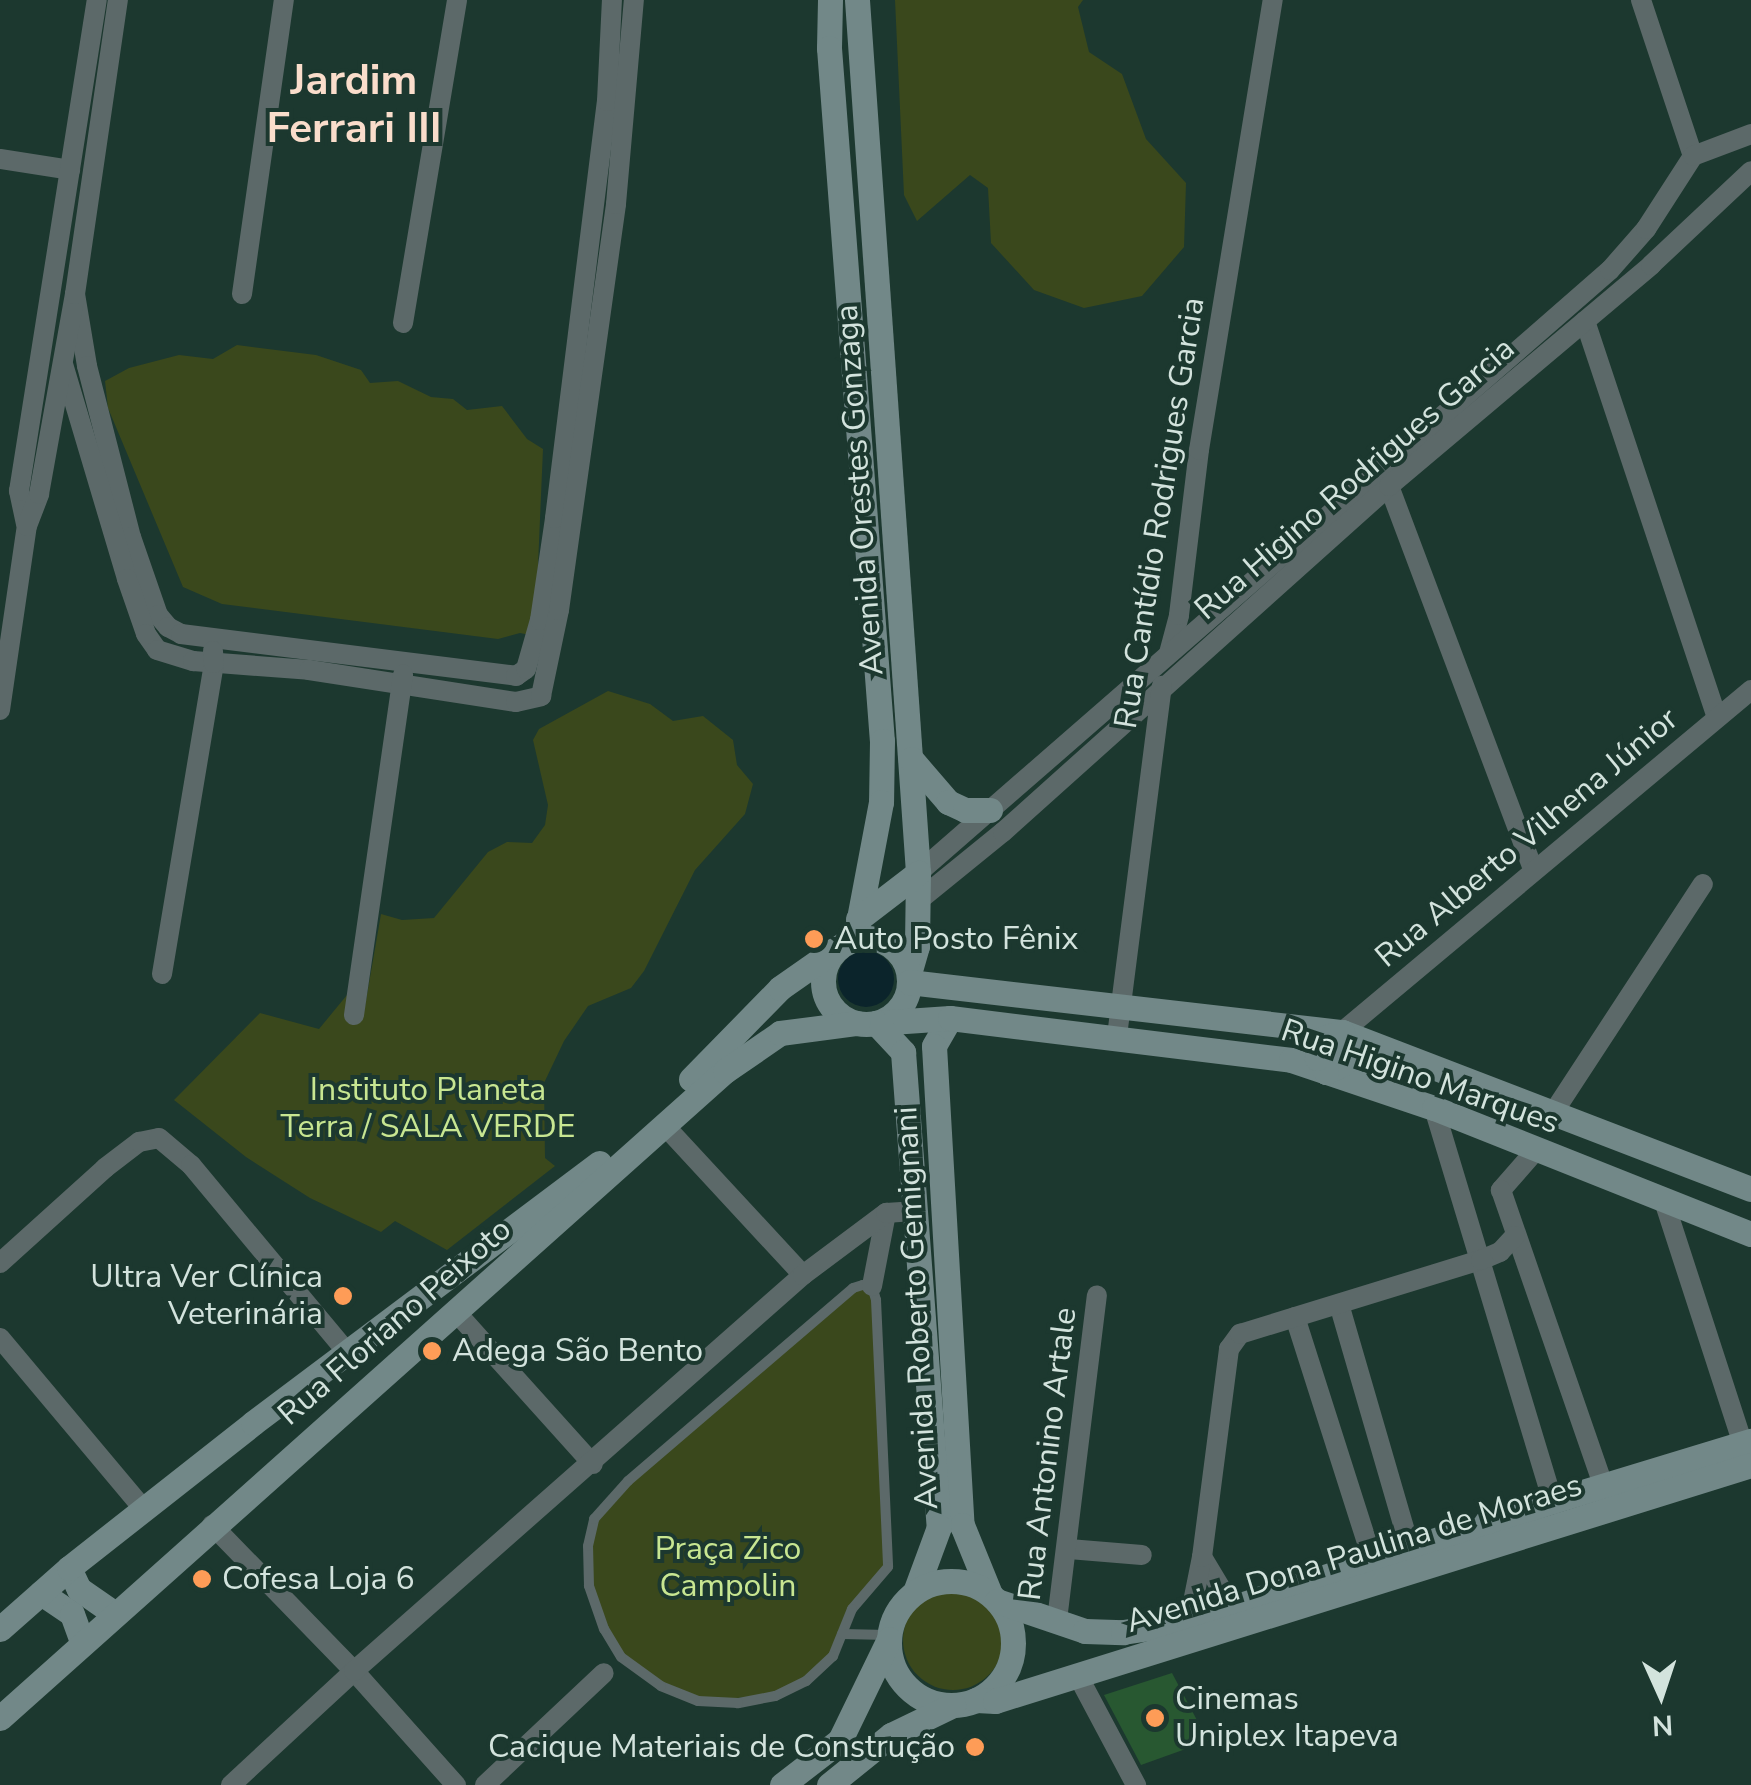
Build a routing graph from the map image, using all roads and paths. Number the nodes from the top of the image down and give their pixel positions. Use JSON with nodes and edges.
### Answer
{"nodes":[{"id":1,"x":97,"y":0,"type":"edge"},
{"id":2,"x":118,"y":0,"type":"edge"},
{"id":3,"x":284,"y":0,"type":"edge"},
{"id":4,"x":457,"y":0,"type":"edge"},
{"id":5,"x":612,"y":0,"type":"edge"},
{"id":6,"x":634,"y":0,"type":"edge"},
{"id":7,"x":830,"y":0,"type":"edge"},
{"id":8,"x":857,"y":0,"type":"edge"},
{"id":9,"x":1273,"y":0,"type":"edge"},
{"id":10,"x":1641,"y":0,"type":"edge"},
{"id":11,"x":1751,"y":134,"type":"edge"},
{"id":12,"x":1724,"y":146,"type":"junction"},
{"id":13,"x":1693,"y":156,"type":"junction"},
{"id":14,"x":0,"y":159,"type":"edge"},
{"id":15,"x":70,"y":170,"type":"junction"},
{"id":16,"x":1746,"y":176,"type":"edge"},
{"id":17,"x":1673,"y":192,"type":"junction"},
{"id":18,"x":1696,"y":221,"type":"junction"},
{"id":19,"x":75,"y":294,"type":"junction"},
{"id":20,"x":242,"y":294,"type":"dead end"},
{"id":21,"x":1584,"y":320,"type":"junction"},
{"id":22,"x":403,"y":323,"type":"dead end"},
{"id":23,"x":63,"y":364,"type":"junction"},
{"id":24,"x":1389,"y":486,"type":"junction"},
{"id":25,"x":19,"y":491,"type":"edge"},
{"id":26,"x":210,"y":638,"type":"junction"},
{"id":27,"x":1170,"y":650,"type":"junction"},
{"id":28,"x":405,"y":660,"type":"junction"},
{"id":29,"x":214,"y":663,"type":"junction"},
{"id":30,"x":401,"y":685,"type":"junction"},
{"id":31,"x":1162,"y":688,"type":"junction"},
{"id":32,"x":1751,"y":690,"type":"edge"},
{"id":33,"x":0,"y":710,"type":"edge"},
{"id":34,"x":1717,"y":718,"type":"junction"},
{"id":35,"x":910,"y":758,"type":"junction"},
{"id":36,"x":990,"y":810,"type":"junction"},
{"id":37,"x":1532,"y":870,"type":"junction"},
{"id":38,"x":918,"y":873,"type":"junction"},
{"id":39,"x":1703,"y":884,"type":"dead end"},
{"id":40,"x":918,"y":901,"type":"junction"},
{"id":41,"x":850,"y":936,"type":"junction"},
{"id":42,"x":162,"y":974,"type":"dead end"},
{"id":43,"x":909,"y":978,"type":"junction"},
{"id":44,"x":1122,"y":1004,"type":"junction"},
{"id":45,"x":354,"y":1015,"type":"dead end"},
{"id":46,"x":950,"y":1018,"type":"junction"},
{"id":47,"x":867,"y":1023,"type":"junction"},
{"id":48,"x":1342,"y":1032,"type":"junction"},
{"id":49,"x":1117,"y":1036,"type":"junction"},
{"id":50,"x":1326,"y":1072,"type":"junction"},
{"id":51,"x":1434,"y":1108,"type":"junction"},
{"id":52,"x":1555,"y":1110,"type":"junction"},
{"id":53,"x":665,"y":1126,"type":"junction"},
{"id":54,"x":1536,"y":1149,"type":"junction"},
{"id":55,"x":1751,"y":1188,"type":"edge"},
{"id":56,"x":1662,"y":1198,"type":"junction"},
{"id":57,"x":913,"y":1212,"type":"junction"},
{"id":58,"x":886,"y":1213,"type":"junction"},
{"id":59,"x":1751,"y":1234,"type":"edge"},
{"id":60,"x":1515,"y":1236,"type":"junction"},
{"id":61,"x":1481,"y":1260,"type":"junction"},
{"id":62,"x":0,"y":1263,"type":"edge"},
{"id":63,"x":803,"y":1275,"type":"junction"},
{"id":64,"x":872,"y":1286,"type":"junction"},
{"id":65,"x":1097,"y":1295,"type":"dead end"},
{"id":66,"x":1339,"y":1304,"type":"junction"},
{"id":67,"x":455,"y":1311,"type":"junction"},
{"id":68,"x":1295,"y":1317,"type":"junction"},
{"id":69,"x":0,"y":1338,"type":"edge"},
{"id":70,"x":347,"y":1352,"type":"junction"},
{"id":71,"x":7,"y":1360,"type":"edge"},
{"id":72,"x":1748,"y":1450,"type":"edge"},
{"id":73,"x":593,"y":1464,"type":"junction"},
{"id":74,"x":1604,"y":1488,"type":"junction"},
{"id":75,"x":1553,"y":1501,"type":"junction"},
{"id":76,"x":145,"y":1511,"type":"junction"},
{"id":77,"x":212,"y":1525,"type":"junction"},
{"id":78,"x":1069,"y":1549,"type":"junction"},
{"id":79,"x":1410,"y":1549,"type":"junction"},
{"id":80,"x":1142,"y":1555,"type":"dead end"},
{"id":81,"x":1202,"y":1556,"type":"junction"},
{"id":82,"x":1373,"y":1562,"type":"junction"},
{"id":83,"x":69,"y":1568,"type":"junction"},
{"id":84,"x":915,"y":1592,"type":"junction"},
{"id":85,"x":42,"y":1593,"type":"junction"},
{"id":86,"x":994,"y":1597,"type":"junction"},
{"id":87,"x":1232,"y":1608,"type":"junction"},
{"id":88,"x":115,"y":1614,"type":"junction"},
{"id":89,"x":1058,"y":1620,"type":"junction"},
{"id":90,"x":1189,"y":1622,"type":"junction"},
{"id":91,"x":0,"y":1629,"type":"edge"},
{"id":92,"x":842,"y":1634,"type":"junction"},
{"id":93,"x":889,"y":1637,"type":"junction"},
{"id":94,"x":82,"y":1642,"type":"junction"},
{"id":95,"x":354,"y":1671,"type":"junction"},
{"id":96,"x":604,"y":1672,"type":"dead end"},
{"id":97,"x":1078,"y":1674,"type":"junction"},
{"id":98,"x":964,"y":1702,"type":"junction"},
{"id":99,"x":0,"y":1718,"type":"edge"},
{"id":100,"x":232,"y":1785,"type":"edge"},
{"id":101,"x":456,"y":1785,"type":"edge"},
{"id":102,"x":485,"y":1785,"type":"edge"},
{"id":103,"x":782,"y":1785,"type":"edge"},
{"id":104,"x":829,"y":1785,"type":"edge"},
{"id":105,"x":1136,"y":1785,"type":"edge"}],
"edges":[{"from":1,"to":15,"type":"street"},
{"from":2,"to":19,"type":"street"},
{"from":3,"to":20,"type":"street"},
{"from":4,"to":22,"type":"street"},
{"from":5,"to":28,"type":"street"},
{"from":6,"to":30,"type":"street"},
{"from":7,"to":41,"type":"main road","name":"Avenida Orestes Gonzaga"},
{"from":8,"to":35,"type":"main road","name":"Avenida Orestes Gonzaga"},
{"from":9,"to":27,"type":"street","name":"Rua Cantídio Rodrigues Garcia"},
{"from":10,"to":13,"type":"street"},
{"from":11,"to":12,"type":"street"},
{"from":12,"to":13,"type":"street"},
{"from":12,"to":16,"type":"street","name":"Rua Higino Rodrigues Garcia"},
{"from":13,"to":17,"type":"street","name":"Rua Higino Rodrigues Garcia"},
{"from":14,"to":15,"type":"street"},
{"from":15,"to":25,"type":"street"},
{"from":16,"to":18,"type":"street","name":"Rua Higino Rodrigues Garcia"},
{"from":17,"to":18,"type":"street"},
{"from":17,"to":27,"type":"street","name":"Rua Higino Rodrigues Garcia"},
{"from":18,"to":21,"type":"street","name":"Rua Higino Rodrigues Garcia"},
{"from":19,"to":23,"type":"street"},
{"from":19,"to":26,"type":"street"},
{"from":21,"to":24,"type":"street","name":"Rua Higino Rodrigues Garcia"},
{"from":21,"to":34,"type":"street"},
{"from":23,"to":25,"type":"street"},
{"from":23,"to":29,"type":"street"},
{"from":24,"to":31,"type":"street","name":"Rua Higino Rodrigues Garcia"},
{"from":24,"to":37,"type":"street"},
{"from":25,"to":33,"type":"street"},
{"from":26,"to":28,"type":"street"},
{"from":26,"to":29,"type":"street"},
{"from":27,"to":31,"type":"street","name":"Rua Cantídio Rodrigues Garcia"},
{"from":27,"to":36,"type":"street","name":"Rua Higino Rodrigues Garcia"},
{"from":28,"to":30,"type":"street"},
{"from":29,"to":30,"type":"street"},
{"from":29,"to":42,"type":"street"},
{"from":30,"to":45,"type":"street"},
{"from":31,"to":40,"type":"street","name":"Rua Higino Rodrigues Garcia"},
{"from":31,"to":44,"type":"street","name":"Rua Cantídio Rodrigues Garcia"},
{"from":32,"to":34,"type":"street","name":"Rua Alberto Vilhena Júnior"},
{"from":34,"to":37,"type":"street","name":"Rua Alberto Vilhena Júnior"},
{"from":35,"to":36,"type":"main road"},
{"from":35,"to":38,"type":"main road","name":"Avenida Orestes Gonzaga"},
{"from":36,"to":38,"type":"street","name":"Rua Higino Rodrigues Garcia"},
{"from":37,"to":48,"type":"street","name":"Rua Alberto Vilhena Júnior"},
{"from":38,"to":40,"type":"main road","name":"Avenida Orestes Gonzaga"},
{"from":38,"to":41,"type":"main road"},
{"from":39,"to":52,"type":"street"},
{"from":40,"to":43,"type":"main road","name":"Avenida Orestes Gonzaga"},
{"from":41,"to":43,"type":"main road"},
{"from":41,"to":47,"type":"main road"},
{"from":41,"to":70,"type":"main road"},
{"from":43,"to":44,"type":"main road","name":"Rua Higino Marques"},
{"from":43,"to":47,"type":"main road"},
{"from":44,"to":48,"type":"main road","name":"Rua Higino Marques"},
{"from":44,"to":49,"type":"street","name":"Rua Cantídio Rodrigues Garcia"},
{"from":46,"to":47,"type":"main road","name":"Rua Higino Marques"},
{"from":46,"to":49,"type":"main road","name":"Rua Higino Marques"},
{"from":46,"to":86,"type":"main road","name":"Avenida Roberto Gemignani"},
{"from":47,"to":53,"type":"main road","name":"Rua Floriano Peixoto"},
{"from":47,"to":57,"type":"main road","name":"Avenida Roberto Gemignani"},
{"from":48,"to":50,"type":"main road"},
{"from":48,"to":52,"type":"main road","name":"Rua Higino Marques"},
{"from":49,"to":50,"type":"main road","name":"Rua Higino Marques"},
{"from":50,"to":51,"type":"main road","name":"Rua Higino Marques"},
{"from":51,"to":54,"type":"main road","name":"Rua Higino Marques"},
{"from":51,"to":61,"type":"street"},
{"from":52,"to":55,"type":"main road","name":"Rua Higino Marques"},
{"from":53,"to":63,"type":"street"},
{"from":53,"to":67,"type":"main road","name":"Rua Floriano Peixoto"},
{"from":54,"to":56,"type":"main road","name":"Rua Higino Marques"},
{"from":54,"to":60,"type":"street"},
{"from":56,"to":59,"type":"main road","name":"Rua Higino Marques"},
{"from":56,"to":72,"type":"street"},
{"from":57,"to":58,"type":"street"},
{"from":57,"to":84,"type":"main road","name":"Avenida Roberto Gemignani"},
{"from":58,"to":63,"type":"street"},
{"from":58,"to":64,"type":"street"},
{"from":60,"to":61,"type":"street"},
{"from":60,"to":74,"type":"street"},
{"from":61,"to":66,"type":"street"},
{"from":61,"to":75,"type":"street"},
{"from":62,"to":70,"type":"street"},
{"from":63,"to":73,"type":"street"},
{"from":64,"to":92,"type":"lane"},
{"from":64,"to":92,"type":"lane"},
{"from":65,"to":78,"type":"street","name":"Rua Antonino Artale"},
{"from":66,"to":68,"type":"street"},
{"from":66,"to":79,"type":"street"},
{"from":67,"to":73,"type":"street"},
{"from":67,"to":77,"type":"main road","name":"Rua Floriano Peixoto"},
{"from":68,"to":81,"type":"street"},
{"from":68,"to":82,"type":"street"},
{"from":69,"to":71,"type":"street"},
{"from":70,"to":76,"type":"main road"},
{"from":71,"to":76,"type":"street"},
{"from":72,"to":74,"type":"main road","name":"Avenida Dona Paulina de Moraes"},
{"from":72,"to":97,"type":"main road","name":"Avenida Dona Paulina de Moraes"},
{"from":73,"to":95,"type":"street"},
{"from":74,"to":75,"type":"main road","name":"Avenida Dona Paulina de Moraes"},
{"from":75,"to":79,"type":"main road","name":"Avenida Dona Paulina de Moraes"},
{"from":76,"to":83,"type":"main road"},
{"from":77,"to":88,"type":"main road","name":"Rua Floriano Peixoto"},
{"from":77,"to":95,"type":"street"},
{"from":78,"to":80,"type":"street"},
{"from":78,"to":89,"type":"street","name":"Rua Antonino Artale"},
{"from":79,"to":82,"type":"main road","name":"Avenida Dona Paulina de Moraes"},
{"from":81,"to":87,"type":"street"},
{"from":81,"to":90,"type":"street"},
{"from":82,"to":87,"type":"main road","name":"Avenida Dona Paulina de Moraes"},
{"from":83,"to":85,"type":"main road"},
{"from":83,"to":88,"type":"main road"},
{"from":84,"to":86,"type":"main road"},
{"from":84,"to":93,"type":"main road"},
{"from":85,"to":91,"type":"main road"},
{"from":85,"to":94,"type":"main road"},
{"from":86,"to":89,"type":"main road","name":"Avenida Dona Paulina de Moraes"},
{"from":86,"to":98,"type":"main road"},
{"from":87,"to":90,"type":"main road","name":"Avenida Dona Paulina de Moraes"},
{"from":88,"to":94,"type":"main road","name":"Rua Floriano Peixoto"},
{"from":89,"to":90,"type":"main road","name":"Avenida Dona Paulina de Moraes"},
{"from":92,"to":93,"type":"lane"},
{"from":93,"to":98,"type":"main road"},
{"from":93,"to":103,"type":"main road"},
{"from":94,"to":99,"type":"main road","name":"Rua Floriano Peixoto"},
{"from":95,"to":100,"type":"street"},
{"from":95,"to":101,"type":"street"},
{"from":96,"to":102,"type":"street"},
{"from":97,"to":98,"type":"main road","name":"Avenida Dona Paulina de Moraes"},
{"from":97,"to":105,"type":"street"},
{"from":98,"to":104,"type":"main road","name":"Avenida Dona Paulina de Moraes"}]}
